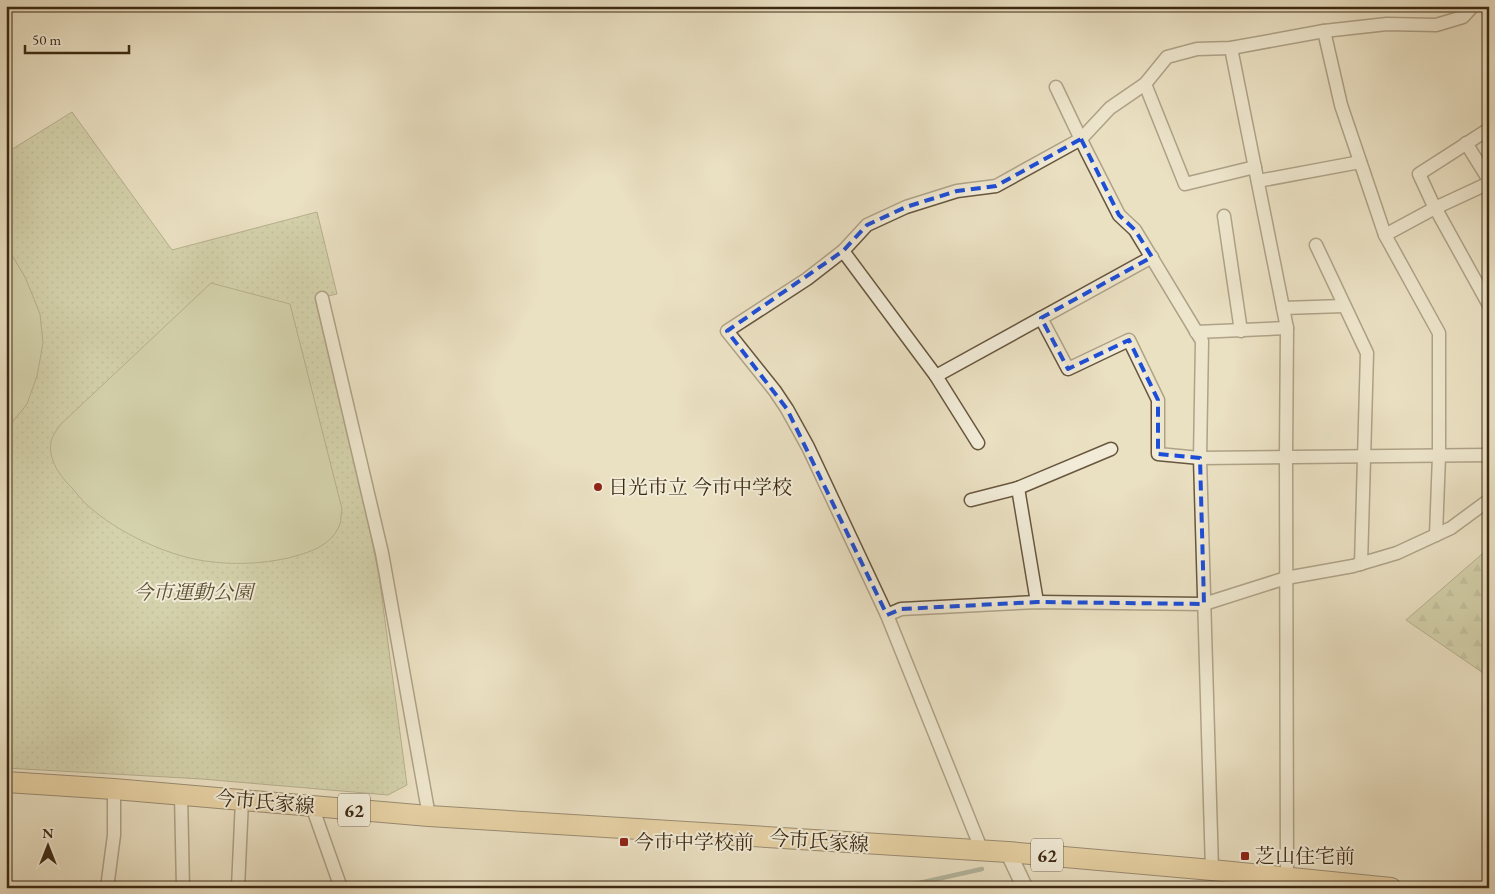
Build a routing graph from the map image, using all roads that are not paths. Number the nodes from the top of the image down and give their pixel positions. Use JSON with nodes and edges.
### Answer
{"nodes":[{"id":1,"x":1473,"y":6,"type":"edge"},
{"id":2,"x":1324,"y":31,"type":"junction"},
{"id":3,"x":1232,"y":48,"type":"junction"},
{"id":4,"x":1145,"y":84,"type":"junction"},
{"id":5,"x":1056,"y":87,"type":"dead end"},
{"id":6,"x":1489,"y":129,"type":"edge"},
{"id":7,"x":1081,"y":139,"type":"junction"},
{"id":8,"x":1466,"y":143,"type":"junction"},
{"id":9,"x":1360,"y":162,"type":"junction"},
{"id":10,"x":1255,"y":167,"type":"junction"},
{"id":11,"x":1258,"y":181,"type":"junction"},
{"id":12,"x":1489,"y":182,"type":"edge"},
{"id":13,"x":1435,"y":208,"type":"junction"},
{"id":14,"x":1224,"y":216,"type":"dead end"},
{"id":15,"x":1385,"y":235,"type":"junction"},
{"id":16,"x":1316,"y":245,"type":"dead end"},
{"id":17,"x":844,"y":251,"type":"junction"},
{"id":18,"x":1152,"y":257,"type":"junction"},
{"id":19,"x":322,"y":298,"type":"dead end"},
{"id":20,"x":1489,"y":305,"type":"edge"},
{"id":21,"x":1344,"y":306,"type":"junction"},
{"id":22,"x":1284,"y":308,"type":"junction"},
{"id":23,"x":1041,"y":318,"type":"junction"},
{"id":24,"x":1287,"y":328,"type":"junction"},
{"id":25,"x":1241,"y":331,"type":"junction"},
{"id":26,"x":1196,"y":332,"type":"junction"},
{"id":27,"x":936,"y":376,"type":"junction"},
{"id":28,"x":978,"y":443,"type":"dead end"},
{"id":29,"x":1111,"y":449,"type":"dead end"},
{"id":30,"x":1489,"y":455,"type":"edge"},
{"id":31,"x":1364,"y":456,"type":"junction"},
{"id":32,"x":1439,"y":456,"type":"junction"},
{"id":33,"x":1286,"y":457,"type":"junction"},
{"id":34,"x":1200,"y":458,"type":"junction"},
{"id":35,"x":1018,"y":488,"type":"junction"},
{"id":36,"x":972,"y":500,"type":"dead end"},
{"id":37,"x":1489,"y":500,"type":"edge"},
{"id":38,"x":1436,"y":535,"type":"junction"},
{"id":39,"x":1361,"y":564,"type":"junction"},
{"id":40,"x":1286,"y":578,"type":"junction"},
{"id":41,"x":1036,"y":602,"type":"junction"},
{"id":42,"x":1204,"y":604,"type":"junction"},
{"id":43,"x":887,"y":615,"type":"junction"},
{"id":44,"x":6,"y":782,"type":"edge"},
{"id":45,"x":114,"y":789,"type":"junction"},
{"id":46,"x":181,"y":795,"type":"junction"},
{"id":47,"x":242,"y":800,"type":"junction"},
{"id":48,"x":312,"y":806,"type":"junction"},
{"id":49,"x":429,"y":816,"type":"junction"},
{"id":50,"x":982,"y":851,"type":"junction"},
{"id":51,"x":1008,"y":852,"type":"junction"},
{"id":52,"x":1212,"y":870,"type":"junction"},
{"id":53,"x":1287,"y":878,"type":"junction"},
{"id":54,"x":107,"y":888,"type":"edge"},
{"id":55,"x":183,"y":888,"type":"edge"},
{"id":56,"x":238,"y":888,"type":"edge"},
{"id":57,"x":341,"y":888,"type":"edge"},
{"id":58,"x":1025,"y":888,"type":"edge"},
{"id":59,"x":1391,"y":888,"type":"edge"}],
"edges":[{"from":1,"to":2,"type":"street"},
{"from":2,"to":3,"type":"street"},
{"from":2,"to":9,"type":"street"},
{"from":3,"to":4,"type":"street"},
{"from":3,"to":10,"type":"street"},
{"from":4,"to":7,"type":"street"},
{"from":4,"to":10,"type":"street"},
{"from":5,"to":7,"type":"street"},
{"from":6,"to":8,"type":"street"},
{"from":7,"to":17,"type":"street"},
{"from":7,"to":18,"type":"street"},
{"from":8,"to":12,"type":"street"},
{"from":8,"to":13,"type":"street"},
{"from":9,"to":11,"type":"street"},
{"from":9,"to":15,"type":"street"},
{"from":10,"to":11,"type":"street"},
{"from":11,"to":22,"type":"street"},
{"from":12,"to":13,"type":"street"},
{"from":13,"to":15,"type":"street"},
{"from":13,"to":20,"type":"street"},
{"from":14,"to":25,"type":"street"},
{"from":15,"to":32,"type":"street"},
{"from":16,"to":21,"type":"street"},
{"from":17,"to":27,"type":"street"},
{"from":17,"to":43,"type":"street"},
{"from":18,"to":23,"type":"street"},
{"from":18,"to":26,"type":"street"},
{"from":19,"to":49,"type":"street"},
{"from":21,"to":22,"type":"street"},
{"from":21,"to":31,"type":"street"},
{"from":22,"to":24,"type":"street"},
{"from":23,"to":27,"type":"street"},
{"from":23,"to":34,"type":"street"},
{"from":24,"to":25,"type":"street"},
{"from":24,"to":33,"type":"street"},
{"from":25,"to":26,"type":"street"},
{"from":26,"to":34,"type":"street"},
{"from":27,"to":28,"type":"street"},
{"from":29,"to":35,"type":"street"},
{"from":30,"to":32,"type":"street"},
{"from":31,"to":32,"type":"street"},
{"from":31,"to":33,"type":"street"},
{"from":31,"to":39,"type":"street"},
{"from":32,"to":38,"type":"street"},
{"from":33,"to":34,"type":"street"},
{"from":33,"to":40,"type":"street"},
{"from":34,"to":42,"type":"street"},
{"from":35,"to":36,"type":"street"},
{"from":35,"to":41,"type":"street"},
{"from":37,"to":38,"type":"street"},
{"from":38,"to":39,"type":"street"},
{"from":39,"to":40,"type":"street"},
{"from":40,"to":42,"type":"street"},
{"from":40,"to":53,"type":"street"},
{"from":41,"to":42,"type":"street"},
{"from":41,"to":43,"type":"street"},
{"from":42,"to":52,"type":"street"},
{"from":43,"to":50,"type":"street"},
{"from":44,"to":45,"type":"main road","name":"今市氏家線","number":"62"},
{"from":45,"to":46,"type":"main road","name":"今市氏家線","number":"62"},
{"from":45,"to":54,"type":"street"},
{"from":46,"to":47,"type":"main road","name":"今市氏家線","number":"62"},
{"from":46,"to":55,"type":"street"},
{"from":47,"to":48,"type":"main road","name":"今市氏家線","number":"62"},
{"from":47,"to":56,"type":"street"},
{"from":48,"to":49,"type":"main road","name":"今市氏家線","number":"62"},
{"from":48,"to":57,"type":"street"},
{"from":49,"to":50,"type":"main road","name":"今市氏家線","number":"62"},
{"from":50,"to":51,"type":"main road","name":"今市氏家線","number":"62"},
{"from":51,"to":52,"type":"main road","name":"今市氏家線","number":"62"},
{"from":51,"to":58,"type":"street"},
{"from":52,"to":53,"type":"main road","name":"今市氏家線","number":"62"},
{"from":53,"to":59,"type":"main road","name":"今市氏家線","number":"62"}]}
